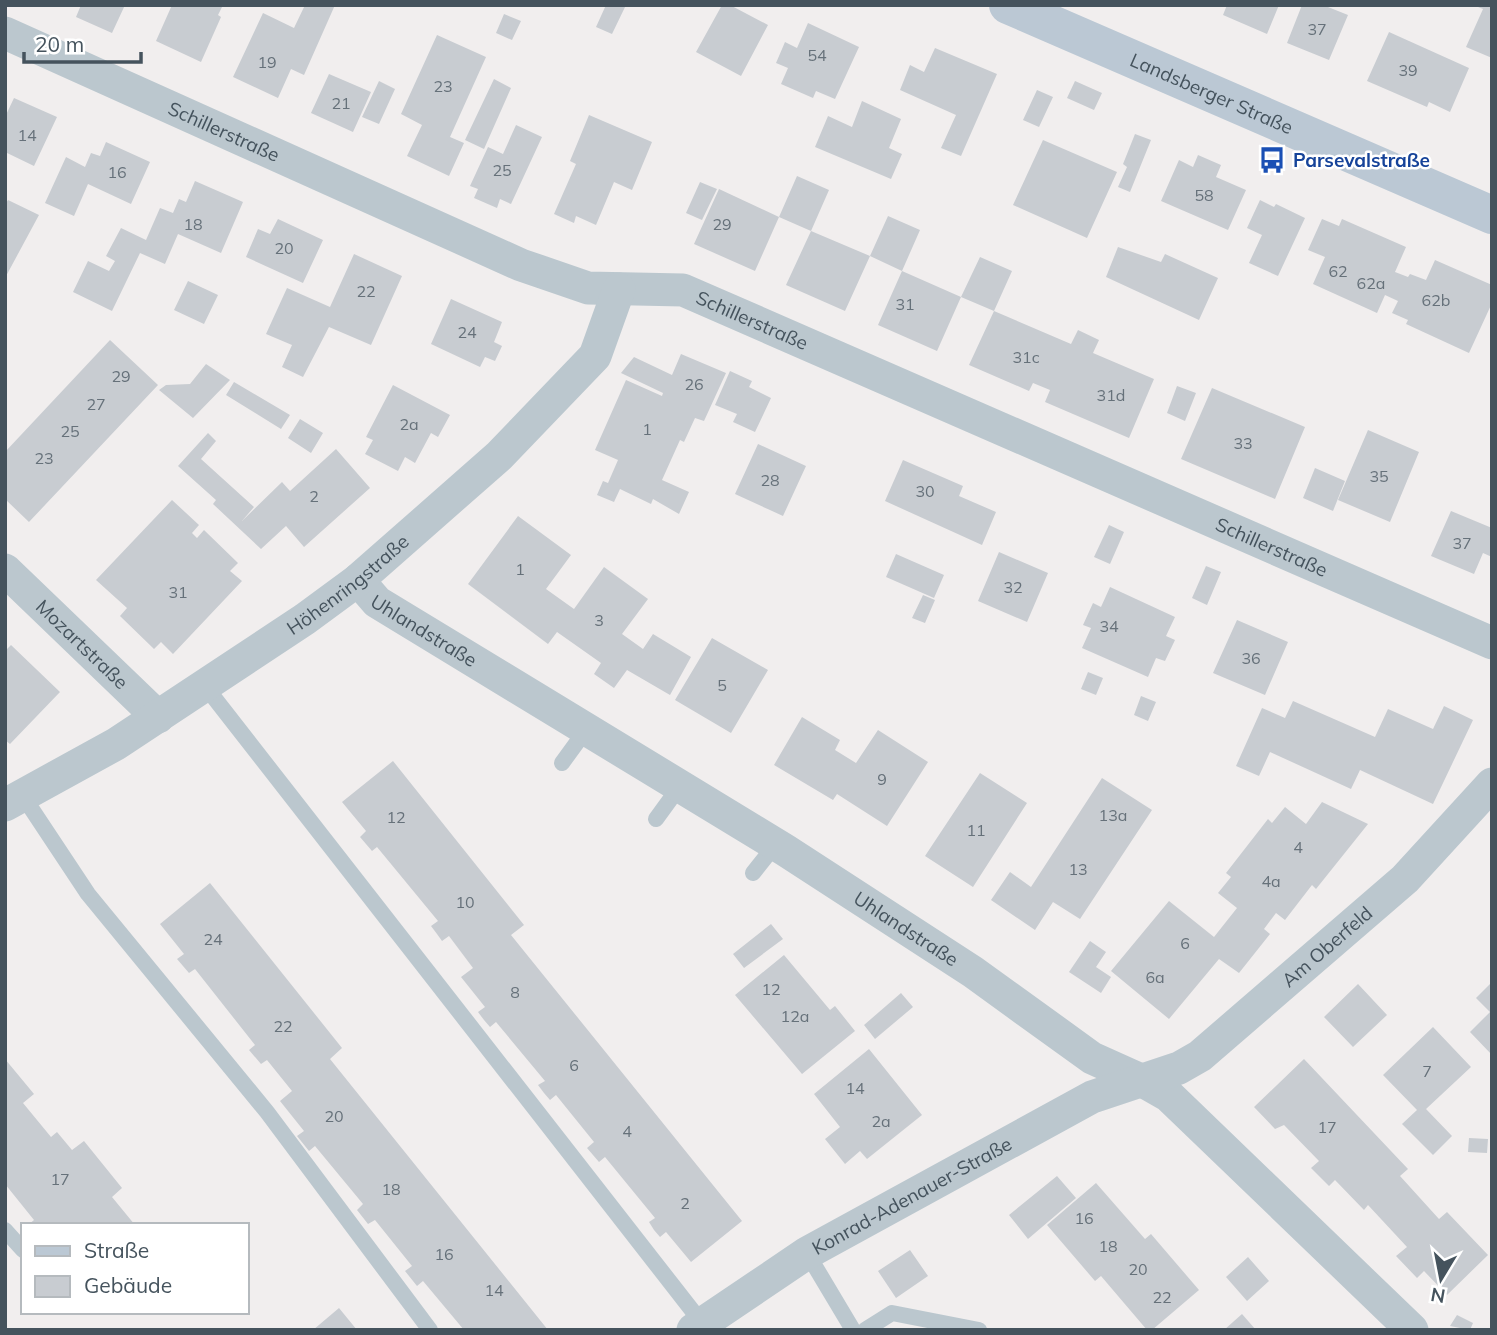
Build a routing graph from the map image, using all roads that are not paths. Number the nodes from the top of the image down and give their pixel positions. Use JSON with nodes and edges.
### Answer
{"nodes":[{"id":1,"x":1008,"y":5,"type":"edge"},
{"id":2,"x":5,"y":33,"type":"edge"},
{"id":3,"x":1492,"y":215,"type":"edge"},
{"id":4,"x":619,"y":289,"type":"junction"},
{"id":5,"x":5,"y":570,"type":"edge"},
{"id":6,"x":358,"y":580,"type":"junction"},
{"id":7,"x":1492,"y":643,"type":"edge"},
{"id":8,"x":205,"y":686,"type":"junction"},
{"id":9,"x":158,"y":717,"type":"junction"},
{"id":10,"x":586,"y":730,"type":"junction"},
{"id":11,"x":562,"y":763,"type":"dead end"},
{"id":12,"x":1492,"y":784,"type":"edge"},
{"id":13,"x":680,"y":786,"type":"junction"},
{"id":14,"x":14,"y":801,"type":"edge"},
{"id":15,"x":656,"y":819,"type":"dead end"},
{"id":16,"x":776,"y":844,"type":"junction"},
{"id":17,"x":754,"y":873,"type":"dead end"},
{"id":18,"x":1141,"y":1080,"type":"junction"},
{"id":19,"x":5,"y":1230,"type":"edge"},
{"id":20,"x":21,"y":1248,"type":"edge"},
{"id":21,"x":807,"y":1253,"type":"junction"},
{"id":22,"x":697,"y":1326,"type":"edge"},
{"id":23,"x":430,"y":1330,"type":"edge"},
{"id":24,"x":853,"y":1330,"type":"edge"},
{"id":25,"x":865,"y":1330,"type":"edge"},
{"id":26,"x":979,"y":1330,"type":"edge"},
{"id":27,"x":1412,"y":1330,"type":"edge"}],
"edges":[{"from":1,"to":3,"type":"street","name":"Landsberger Straße"},
{"from":2,"to":4,"type":"street","name":"Schillerstraße"},
{"from":4,"to":6,"type":"street","name":"Höhenringstraße"},
{"from":4,"to":7,"type":"street","name":"Schillerstraße"},
{"from":5,"to":9,"type":"street","name":"Mozartstraße"},
{"from":6,"to":8,"type":"street","name":"Höhenringstraße"},
{"from":6,"to":10,"type":"street","name":"Uhlandstraße"},
{"from":8,"to":9,"type":"street","name":"Höhenringstraße"},
{"from":8,"to":22,"type":"lane"},
{"from":9,"to":14,"type":"street","name":"Höhenringstraße"},
{"from":10,"to":11,"type":"lane"},
{"from":10,"to":13,"type":"street","name":"Uhlandstraße"},
{"from":12,"to":18,"type":"street","name":"Am Oberfeld"},
{"from":13,"to":15,"type":"lane"},
{"from":13,"to":16,"type":"street","name":"Uhlandstraße"},
{"from":14,"to":23,"type":"lane"},
{"from":16,"to":17,"type":"lane"},
{"from":16,"to":18,"type":"street","name":"Uhlandstraße"},
{"from":18,"to":21,"type":"street","name":"Konrad-Adenauer-Straße"},
{"from":18,"to":27,"type":"street","name":"Uhlandstraße"},
{"from":19,"to":20,"type":"lane"},
{"from":21,"to":22,"type":"street","name":"Konrad-Adenauer-Straße"},
{"from":21,"to":24,"type":"lane"},
{"from":25,"to":26,"type":"lane"}]}
